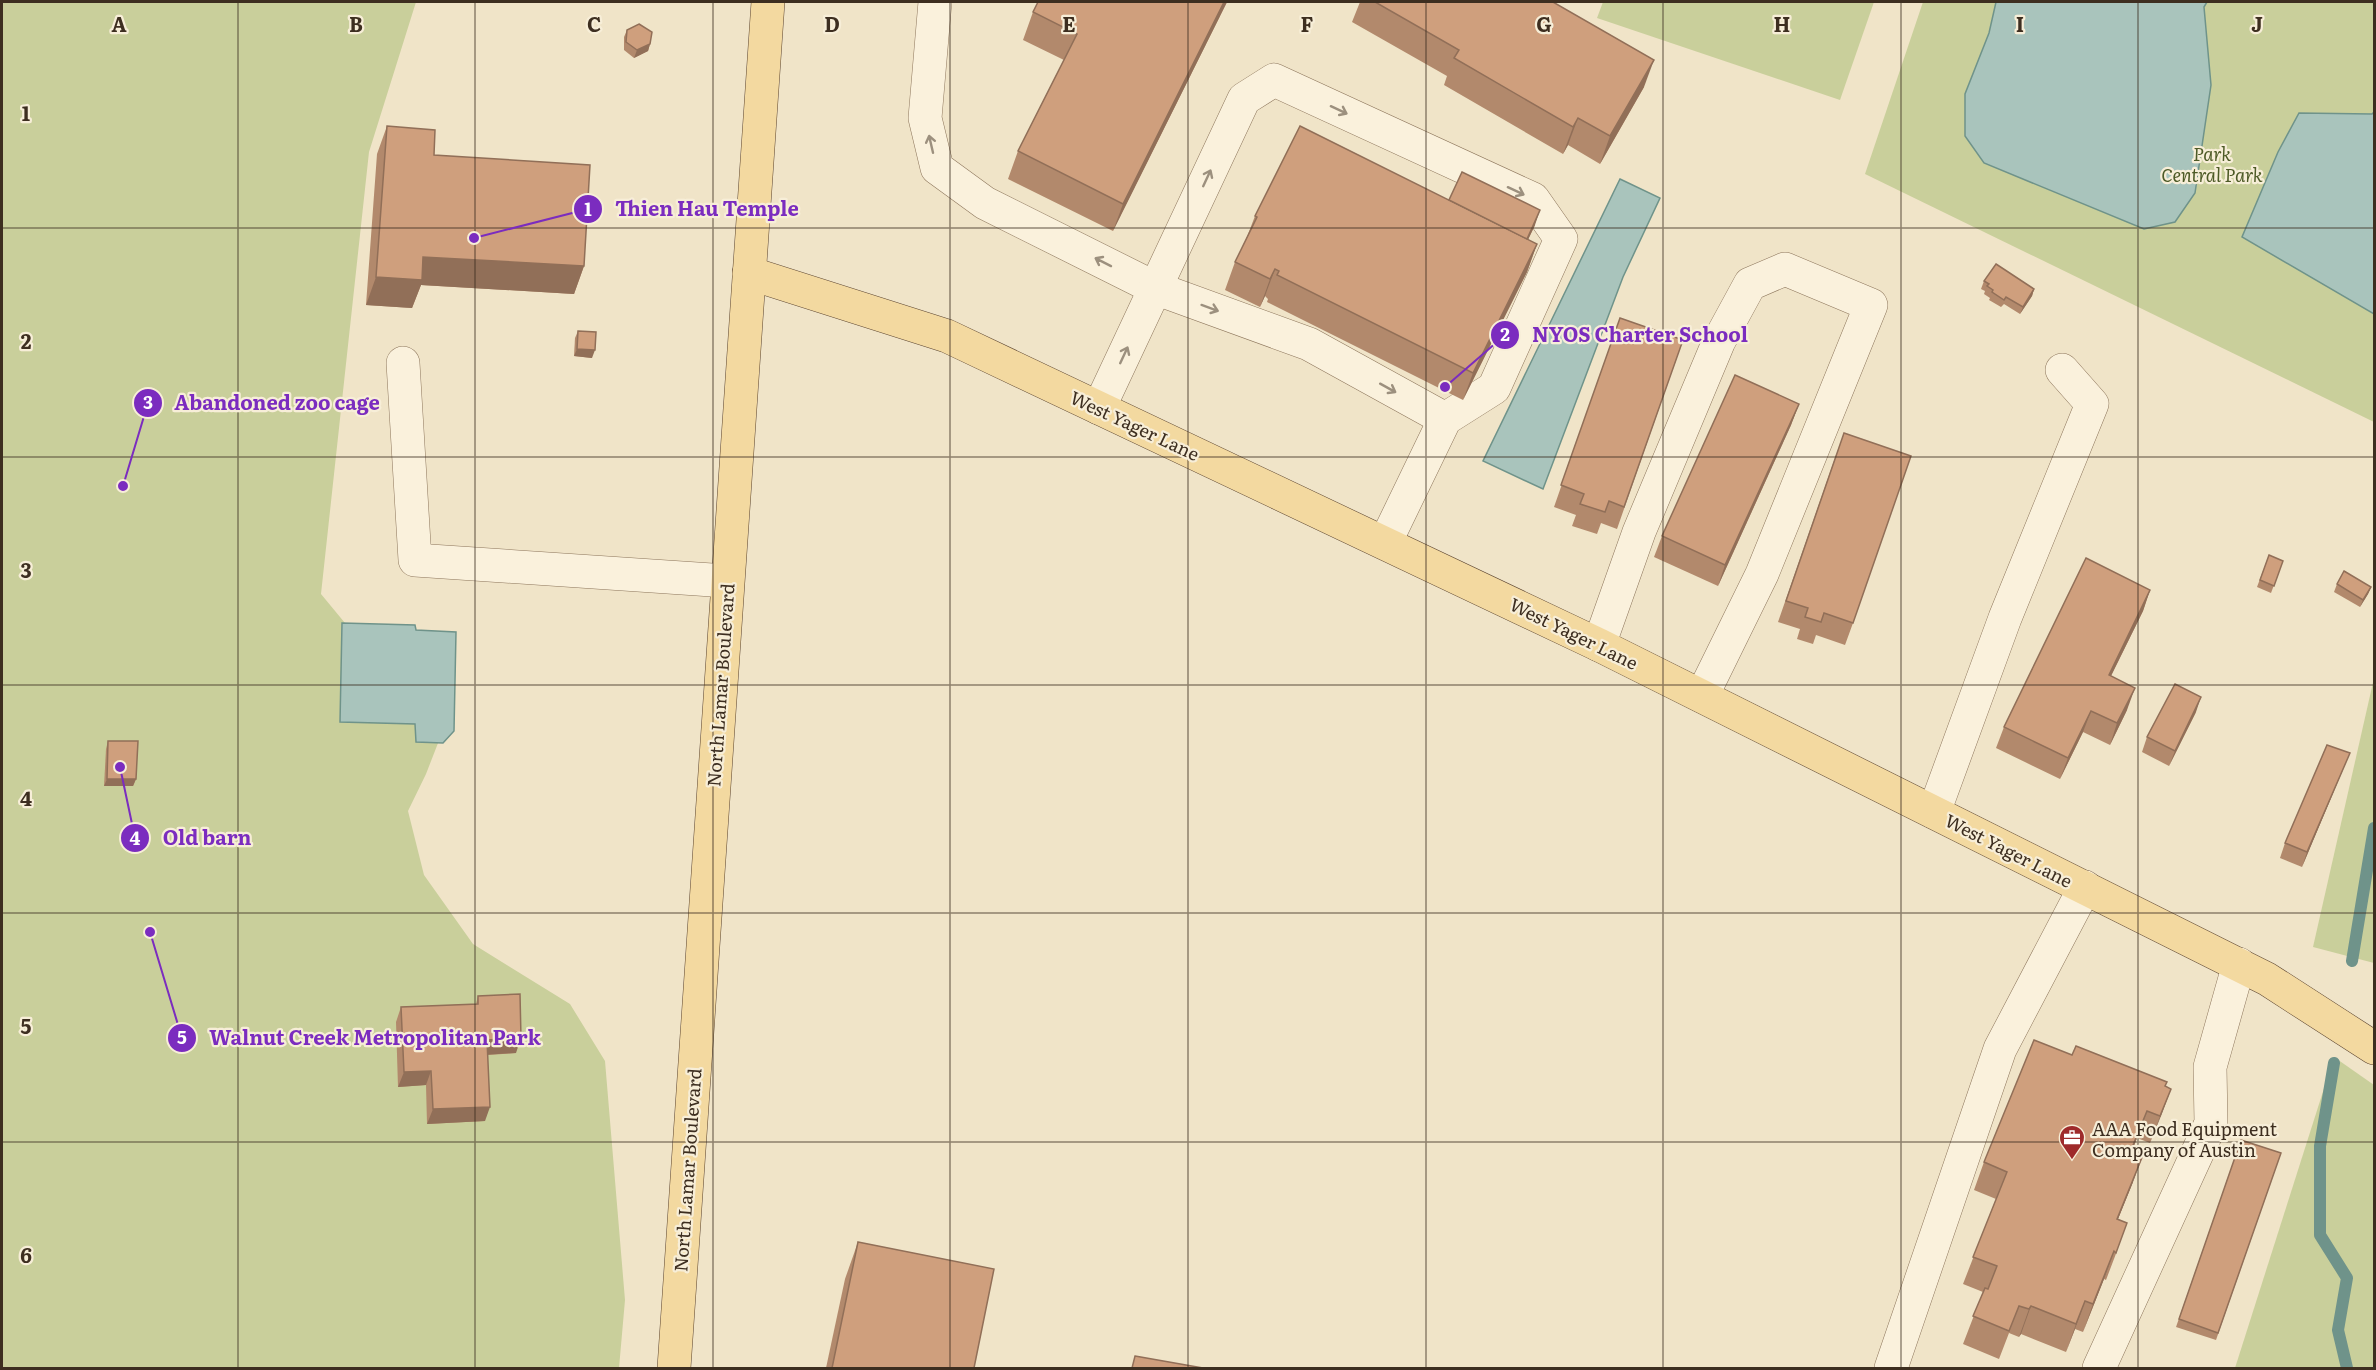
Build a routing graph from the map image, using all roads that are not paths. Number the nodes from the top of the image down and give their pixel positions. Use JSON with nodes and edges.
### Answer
{"nodes":[{"id":1,"x":768,"y":2,"type":"edge"},
{"id":2,"x":935,"y":2,"type":"edge"},
{"id":3,"x":749,"y":273,"type":"junction"},
{"id":4,"x":1155,"y":288,"type":"junction"},
{"id":5,"x":403,"y":363,"type":"dead end"},
{"id":6,"x":2062,"y":370,"type":"dead end"},
{"id":7,"x":1099,"y":408,"type":"junction"},
{"id":8,"x":1445,"y":419,"type":"junction"},
{"id":9,"x":1384,"y":543,"type":"junction"},
{"id":10,"x":728,"y":581,"type":"junction"},
{"id":11,"x":1599,"y":645,"type":"junction"},
{"id":12,"x":1702,"y":696,"type":"junction"},
{"id":13,"x":1934,"y":812,"type":"junction"},
{"id":14,"x":2085,"y":887,"type":"junction"},
{"id":15,"x":2239,"y":964,"type":"junction"},
{"id":16,"x":2374,"y":1048,"type":"edge"},
{"id":17,"x":674,"y":1368,"type":"edge"},
{"id":18,"x":1891,"y":1368,"type":"edge"},
{"id":19,"x":2099,"y":1368,"type":"edge"}],
"edges":[{"from":1,"to":3,"type":"main road","name":"North Lamar Boulevard"},
{"from":4,"to":2,"type":"lane","one_way":true},
{"from":3,"to":7,"type":"main road","name":"West Yager Lane"},
{"from":3,"to":10,"type":"main road","name":"North Lamar Boulevard"},
{"from":7,"to":4,"type":"lane","one_way":true},
{"from":4,"to":8,"type":"lane","one_way":true},
{"from":4,"to":8,"type":"lane","one_way":true},
{"from":5,"to":10,"type":"lane"},
{"from":6,"to":13,"type":"lane"},
{"from":7,"to":9,"type":"main road","name":"West Yager Lane"},
{"from":8,"to":9,"type":"lane"},
{"from":9,"to":11,"type":"main road","name":"West Yager Lane"},
{"from":10,"to":17,"type":"main road","name":"North Lamar Boulevard"},
{"from":11,"to":12,"type":"main road","name":"West Yager Lane"},
{"from":11,"to":12,"type":"lane"},
{"from":12,"to":13,"type":"main road","name":"West Yager Lane"},
{"from":13,"to":14,"type":"main road","name":"West Yager Lane"},
{"from":14,"to":15,"type":"main road","name":"West Yager Lane"},
{"from":14,"to":18,"type":"lane"},
{"from":15,"to":16,"type":"main road","name":"West Yager Lane"},
{"from":15,"to":19,"type":"lane"}]}
